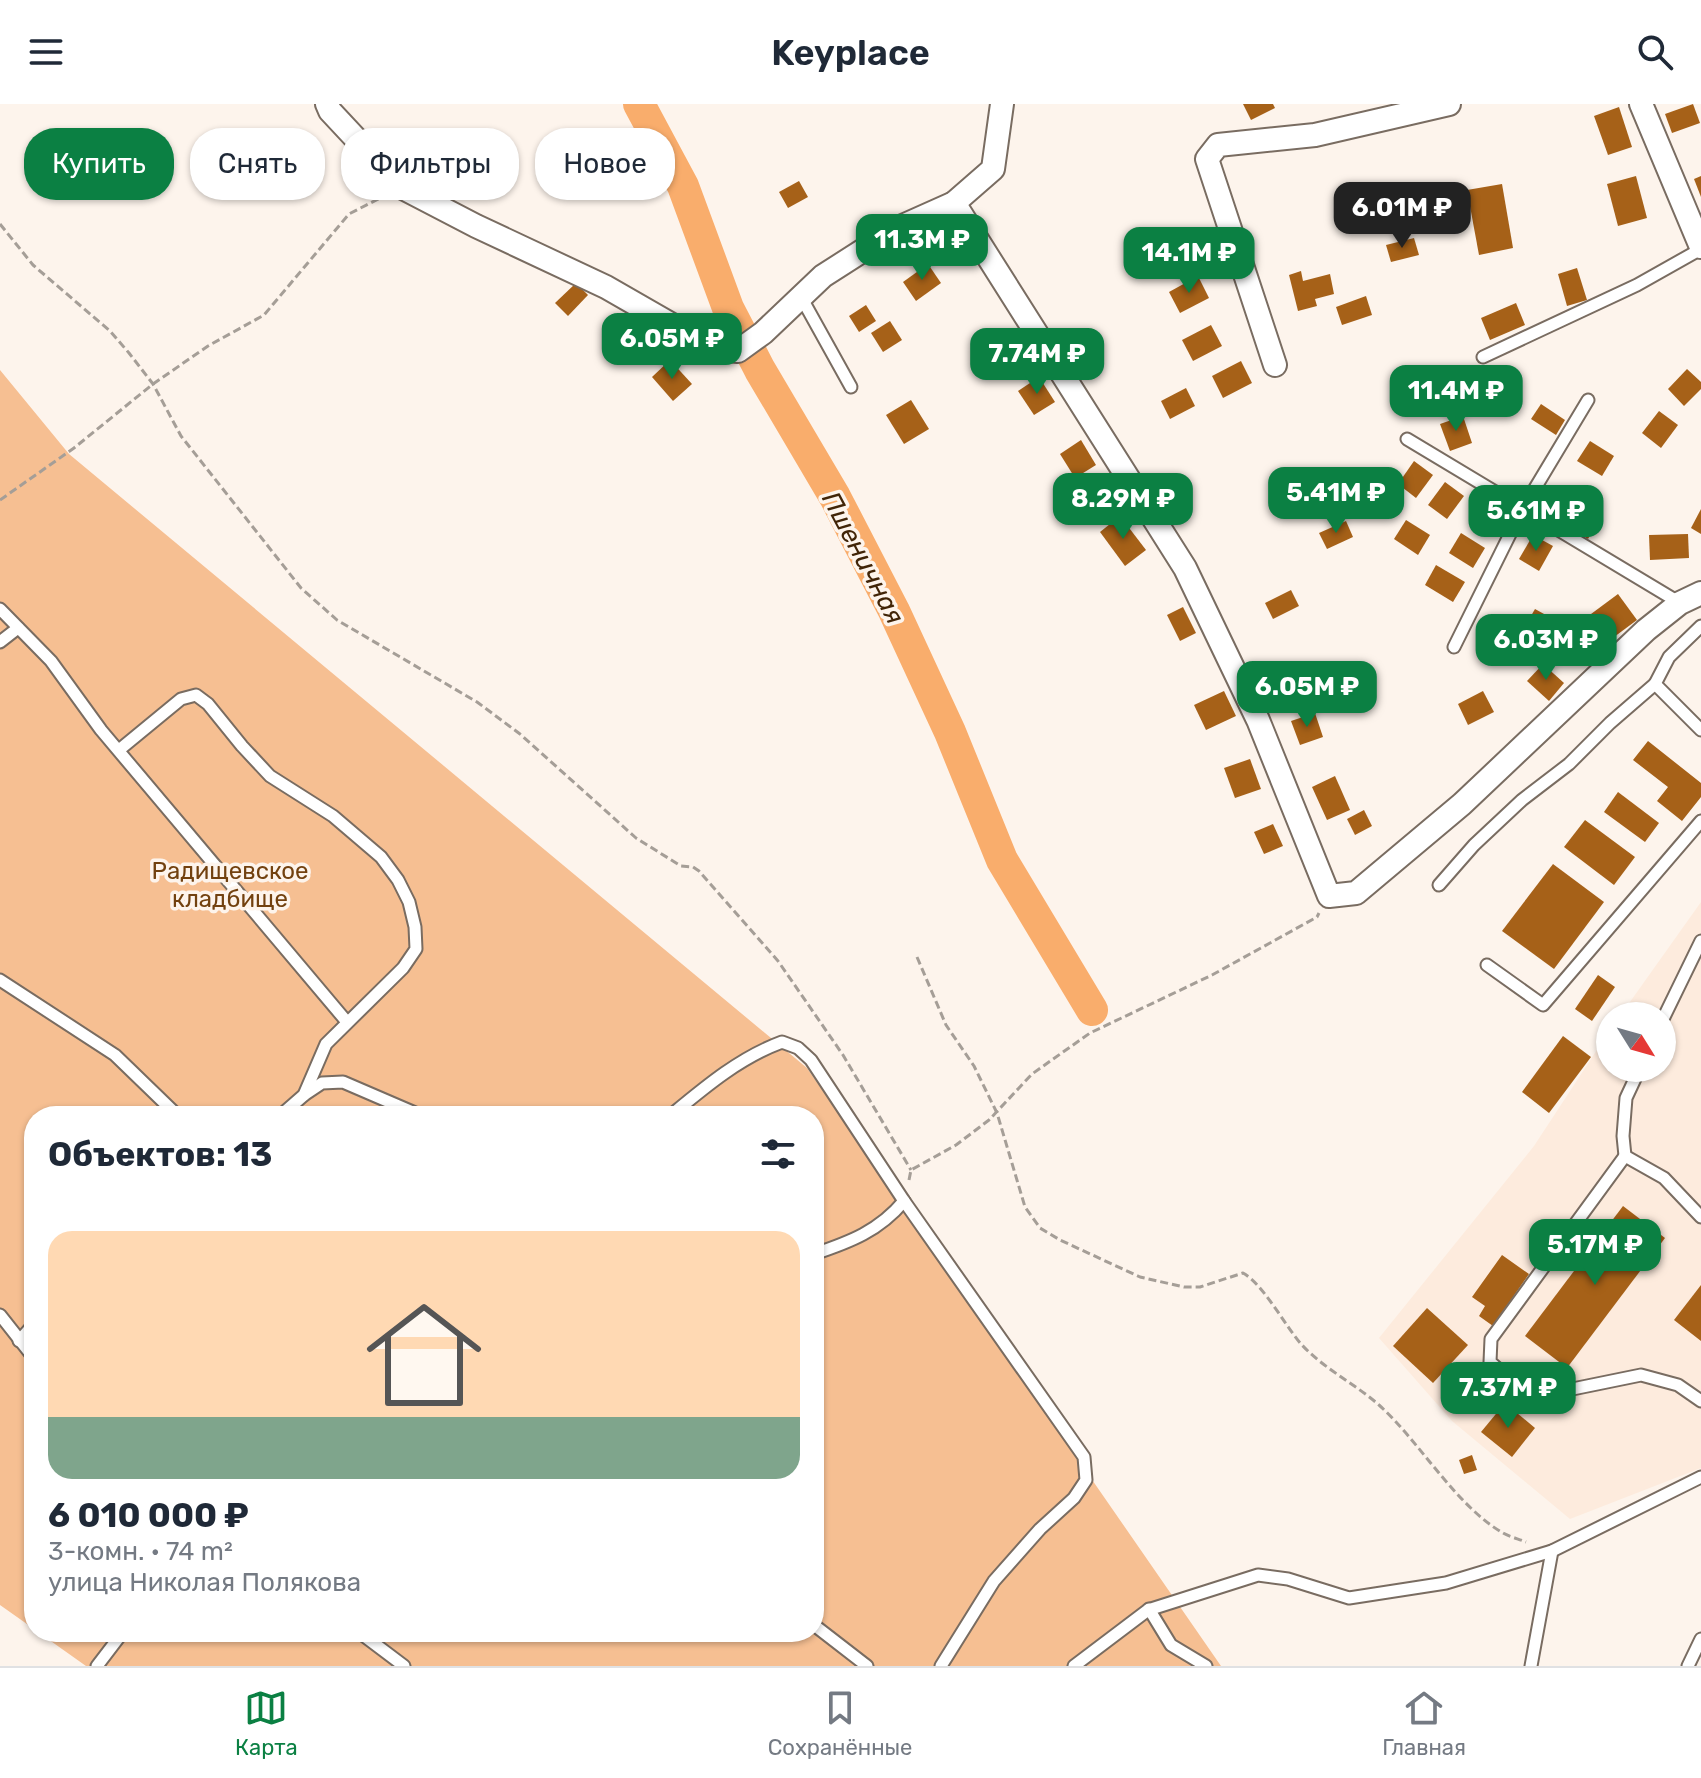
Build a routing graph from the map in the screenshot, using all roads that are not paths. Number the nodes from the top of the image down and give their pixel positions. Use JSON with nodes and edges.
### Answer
{"nodes":[{"id":1,"x":327,"y":104,"type":"edge"},
{"id":2,"x":1002,"y":104,"type":"edge"},
{"id":3,"x":1449,"y":104,"type":"edge"},
{"id":4,"x":1641,"y":104,"type":"edge"},
{"id":5,"x":954,"y":203,"type":"junction"},
{"id":6,"x":1701,"y":248,"type":"edge"},
{"id":7,"x":801,"y":297,"type":"junction"},
{"id":8,"x":1483,"y":357,"type":"dead end"},
{"id":9,"x":1275,"y":365,"type":"dead end"},
{"id":10,"x":851,"y":387,"type":"dead end"},
{"id":11,"x":1588,"y":400,"type":"dead end"},
{"id":12,"x":1407,"y":439,"type":"dead end"},
{"id":13,"x":1522,"y":510,"type":"junction"},
{"id":14,"x":1701,"y":593,"type":"edge"},
{"id":15,"x":1680,"y":603,"type":"junction"},
{"id":16,"x":0,"y":609,"type":"edge"},
{"id":17,"x":1701,"y":626,"type":"edge"},
{"id":18,"x":18,"y":628,"type":"junction"},
{"id":19,"x":0,"y":642,"type":"edge"},
{"id":20,"x":1454,"y":647,"type":"dead end"},
{"id":21,"x":1655,"y":684,"type":"junction"},
{"id":22,"x":1701,"y":730,"type":"edge"},
{"id":23,"x":119,"y":750,"type":"junction"},
{"id":24,"x":1701,"y":821,"type":"edge"},
{"id":25,"x":1439,"y":885,"type":"dead end"},
{"id":26,"x":1701,"y":941,"type":"edge"},
{"id":27,"x":1487,"y":965,"type":"dead end"},
{"id":28,"x":0,"y":980,"type":"edge"},
{"id":29,"x":1671,"y":1002,"type":"edge"},
{"id":30,"x":347,"y":1022,"type":"junction"},
{"id":31,"x":1633,"y":1082,"type":"edge"},
{"id":32,"x":304,"y":1095,"type":"junction"},
{"id":33,"x":168,"y":1106,"type":"edge"},
{"id":34,"x":291,"y":1106,"type":"edge"},
{"id":35,"x":399,"y":1106,"type":"edge"},
{"id":36,"x":682,"y":1106,"type":"edge"},
{"id":37,"x":1625,"y":1156,"type":"junction"},
{"id":38,"x":904,"y":1201,"type":"junction"},
{"id":39,"x":1701,"y":1217,"type":"edge"},
{"id":40,"x":824,"y":1251,"type":"edge"},
{"id":41,"x":0,"y":1315,"type":"edge"},
{"id":42,"x":24,"y":1335,"type":"edge"},
{"id":43,"x":19,"y":1341,"type":"junction"},
{"id":44,"x":24,"y":1347,"type":"edge"},
{"id":45,"x":1701,"y":1401,"type":"edge"},
{"id":46,"x":1701,"y":1477,"type":"edge"},
{"id":47,"x":1552,"y":1551,"type":"junction"},
{"id":48,"x":1149,"y":1609,"type":"junction"},
{"id":49,"x":824,"y":1633,"type":"edge"},
{"id":50,"x":1701,"y":1639,"type":"edge"},
{"id":51,"x":115,"y":1642,"type":"edge"},
{"id":52,"x":372,"y":1642,"type":"edge"},
{"id":53,"x":97,"y":1666,"type":"edge"},
{"id":54,"x":404,"y":1666,"type":"edge"},
{"id":55,"x":867,"y":1666,"type":"edge"},
{"id":56,"x":941,"y":1666,"type":"edge"},
{"id":57,"x":1074,"y":1666,"type":"edge"},
{"id":58,"x":1206,"y":1666,"type":"edge"},
{"id":59,"x":1531,"y":1666,"type":"edge"},
{"id":60,"x":1688,"y":1666,"type":"edge"}],
"edges":[{"from":1,"to":7,"type":"street"},
{"from":2,"to":5,"type":"street"},
{"from":3,"to":9,"type":"street"},
{"from":4,"to":6,"type":"street"},
{"from":5,"to":7,"type":"street"},
{"from":5,"to":15,"type":"street"},
{"from":6,"to":8,"type":"lane"},
{"from":7,"to":10,"type":"lane"},
{"from":11,"to":13,"type":"lane"},
{"from":12,"to":13,"type":"lane"},
{"from":13,"to":15,"type":"lane"},
{"from":13,"to":20,"type":"lane"},
{"from":14,"to":15,"type":"street"},
{"from":16,"to":18,"type":"lane"},
{"from":17,"to":21,"type":"lane"},
{"from":18,"to":19,"type":"lane"},
{"from":18,"to":23,"type":"lane"},
{"from":21,"to":22,"type":"lane"},
{"from":21,"to":25,"type":"lane"},
{"from":23,"to":30,"type":"lane"},
{"from":23,"to":30,"type":"lane"},
{"from":24,"to":27,"type":"lane"},
{"from":26,"to":29,"type":"lane"},
{"from":28,"to":33,"type":"lane"},
{"from":30,"to":32,"type":"lane"},
{"from":31,"to":37,"type":"lane"},
{"from":32,"to":34,"type":"lane"},
{"from":32,"to":35,"type":"lane"},
{"from":36,"to":38,"type":"lane"},
{"from":37,"to":39,"type":"lane"},
{"from":37,"to":45,"type":"lane"},
{"from":38,"to":40,"type":"lane"},
{"from":38,"to":56,"type":"lane"},
{"from":41,"to":43,"type":"lane"},
{"from":42,"to":43,"type":"lane"},
{"from":43,"to":44,"type":"lane"},
{"from":46,"to":47,"type":"lane"},
{"from":47,"to":48,"type":"lane"},
{"from":47,"to":59,"type":"lane"},
{"from":48,"to":57,"type":"lane"},
{"from":48,"to":58,"type":"lane"},
{"from":49,"to":55,"type":"lane"},
{"from":50,"to":60,"type":"lane"},
{"from":51,"to":53,"type":"lane"},
{"from":52,"to":54,"type":"lane"}]}
